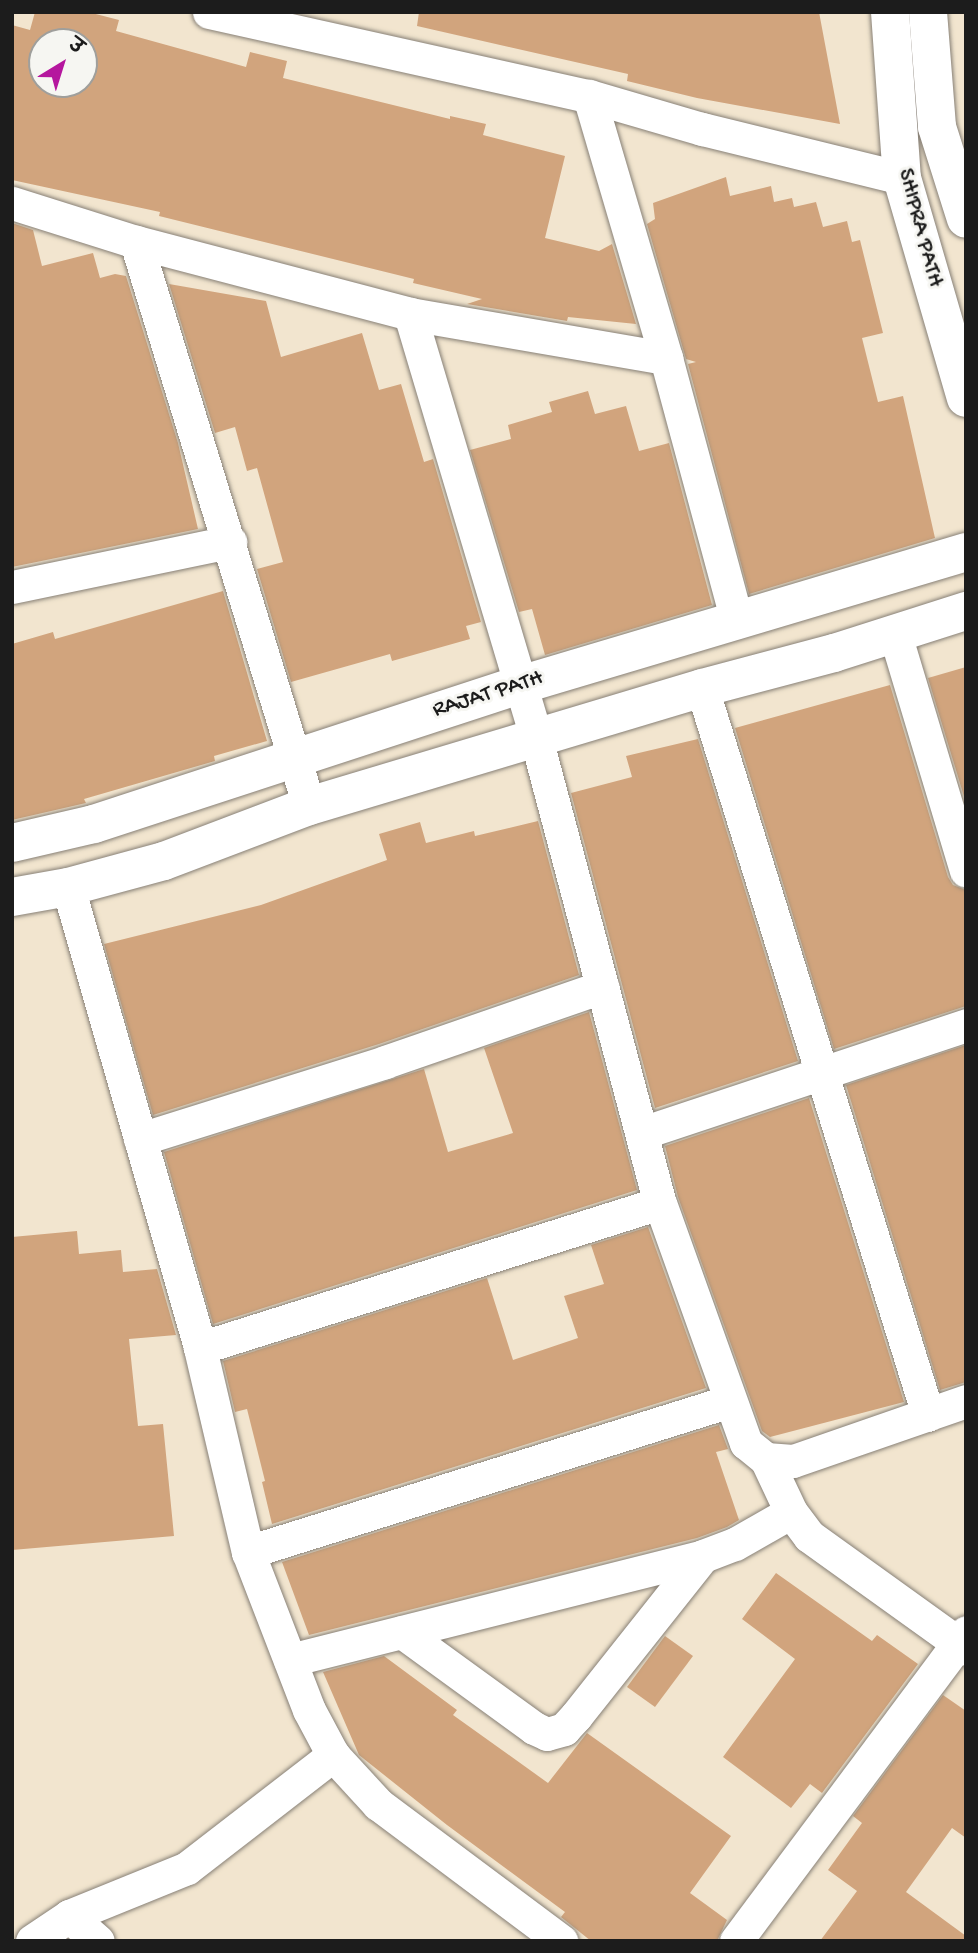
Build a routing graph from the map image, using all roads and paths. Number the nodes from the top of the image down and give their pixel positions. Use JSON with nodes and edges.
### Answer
{"nodes":[{"id":1,"x":209,"y":12,"type":"edge"},
{"id":2,"x":890,"y":12,"type":"edge"},
{"id":3,"x":928,"y":12,"type":"edge"},
{"id":4,"x":589,"y":96,"type":"junction"},
{"id":5,"x":902,"y":178,"type":"junction"},
{"id":6,"x":12,"y":203,"type":"edge"},
{"id":7,"x":966,"y":219,"type":"edge"},
{"id":8,"x":136,"y":242,"type":"junction"},
{"id":9,"x":410,"y":314,"type":"junction"},
{"id":10,"x":666,"y":358,"type":"junction"},
{"id":11,"x":966,"y":398,"type":"edge"},
{"id":12,"x":230,"y":542,"type":"junction"},
{"id":13,"x":966,"y":552,"type":"edge"},
{"id":14,"x":12,"y":587,"type":"edge"},
{"id":15,"x":966,"y":611,"type":"edge"},
{"id":16,"x":737,"y":622,"type":"junction"},
{"id":17,"x":895,"y":634,"type":"junction"},
{"id":18,"x":520,"y":685,"type":"junction"},
{"id":19,"x":702,"y":688,"type":"junction"},
{"id":20,"x":536,"y":738,"type":"junction"},
{"id":21,"x":294,"y":757,"type":"junction"},
{"id":22,"x":309,"y":806,"type":"junction"},
{"id":23,"x":12,"y":843,"type":"edge"},
{"id":24,"x":966,"y":871,"type":"edge"},
{"id":25,"x":68,"y":887,"type":"junction"},
{"id":26,"x":12,"y":897,"type":"edge"},
{"id":27,"x":603,"y":987,"type":"junction"},
{"id":28,"x":966,"y":1025,"type":"edge"},
{"id":29,"x":822,"y":1073,"type":"junction"},
{"id":30,"x":642,"y":1133,"type":"junction"},
{"id":31,"x":140,"y":1139,"type":"junction"},
{"id":32,"x":660,"y":1203,"type":"junction"},
{"id":33,"x":200,"y":1348,"type":"junction"},
{"id":34,"x":730,"y":1401,"type":"junction"},
{"id":35,"x":966,"y":1401,"type":"edge"},
{"id":36,"x":928,"y":1415,"type":"junction"},
{"id":37,"x":766,"y":1459,"type":"junction"},
{"id":38,"x":792,"y":1512,"type":"junction"},
{"id":39,"x":248,"y":1552,"type":"junction"},
{"id":40,"x":703,"y":1556,"type":"junction"},
{"id":41,"x":402,"y":1632,"type":"junction"},
{"id":42,"x":963,"y":1642,"type":"edge"},
{"id":43,"x":290,"y":1660,"type":"junction"},
{"id":44,"x":333,"y":1755,"type":"junction"},
{"id":45,"x":69,"y":1916,"type":"junction"},
{"id":46,"x":32,"y":1941,"type":"edge"},
{"id":47,"x":98,"y":1941,"type":"edge"},
{"id":48,"x":561,"y":1941,"type":"edge"},
{"id":49,"x":736,"y":1941,"type":"edge"}],
"edges":[{"from":1,"to":4,"type":"street"},
{"from":2,"to":5,"type":"street","name":"SHIPRA PATH"},
{"from":3,"to":7,"type":"street","name":"SHIPRA PATH"},
{"from":4,"to":5,"type":"street"},
{"from":4,"to":10,"type":"street"},
{"from":5,"to":11,"type":"street","name":"SHIPRA PATH"},
{"from":6,"to":8,"type":"street"},
{"from":8,"to":9,"type":"street"},
{"from":8,"to":12,"type":"street"},
{"from":9,"to":10,"type":"street"},
{"from":9,"to":18,"type":"street"},
{"from":10,"to":16,"type":"street"},
{"from":12,"to":14,"type":"street"},
{"from":12,"to":21,"type":"street"},
{"from":13,"to":16,"type":"street","name":"RAJAT PATH"},
{"from":15,"to":17,"type":"street"},
{"from":16,"to":18,"type":"street","name":"RAJAT PATH"},
{"from":17,"to":19,"type":"street"},
{"from":17,"to":24,"type":"street"},
{"from":18,"to":20,"type":"street"},
{"from":18,"to":21,"type":"street","name":"RAJAT PATH"},
{"from":19,"to":20,"type":"street"},
{"from":19,"to":29,"type":"street"},
{"from":20,"to":22,"type":"street"},
{"from":20,"to":27,"type":"street"},
{"from":21,"to":22,"type":"street"},
{"from":21,"to":23,"type":"street","name":"RAJAT PATH"},
{"from":22,"to":25,"type":"street"},
{"from":25,"to":26,"type":"street"},
{"from":25,"to":31,"type":"street"},
{"from":27,"to":30,"type":"street"},
{"from":27,"to":31,"type":"street"},
{"from":28,"to":29,"type":"street"},
{"from":29,"to":30,"type":"street"},
{"from":29,"to":36,"type":"street"},
{"from":30,"to":32,"type":"street"},
{"from":31,"to":33,"type":"street"},
{"from":32,"to":33,"type":"street"},
{"from":32,"to":34,"type":"street"},
{"from":33,"to":39,"type":"street"},
{"from":34,"to":37,"type":"street"},
{"from":34,"to":39,"type":"street"},
{"from":35,"to":36,"type":"street"},
{"from":36,"to":37,"type":"street"},
{"from":37,"to":38,"type":"street"},
{"from":38,"to":40,"type":"street"},
{"from":38,"to":42,"type":"street"},
{"from":39,"to":43,"type":"street"},
{"from":40,"to":41,"type":"street"},
{"from":40,"to":41,"type":"street"},
{"from":41,"to":43,"type":"street"},
{"from":42,"to":49,"type":"street"},
{"from":43,"to":44,"type":"street"},
{"from":44,"to":45,"type":"street"},
{"from":44,"to":48,"type":"street"},
{"from":45,"to":46,"type":"street"},
{"from":45,"to":47,"type":"street"}]}
